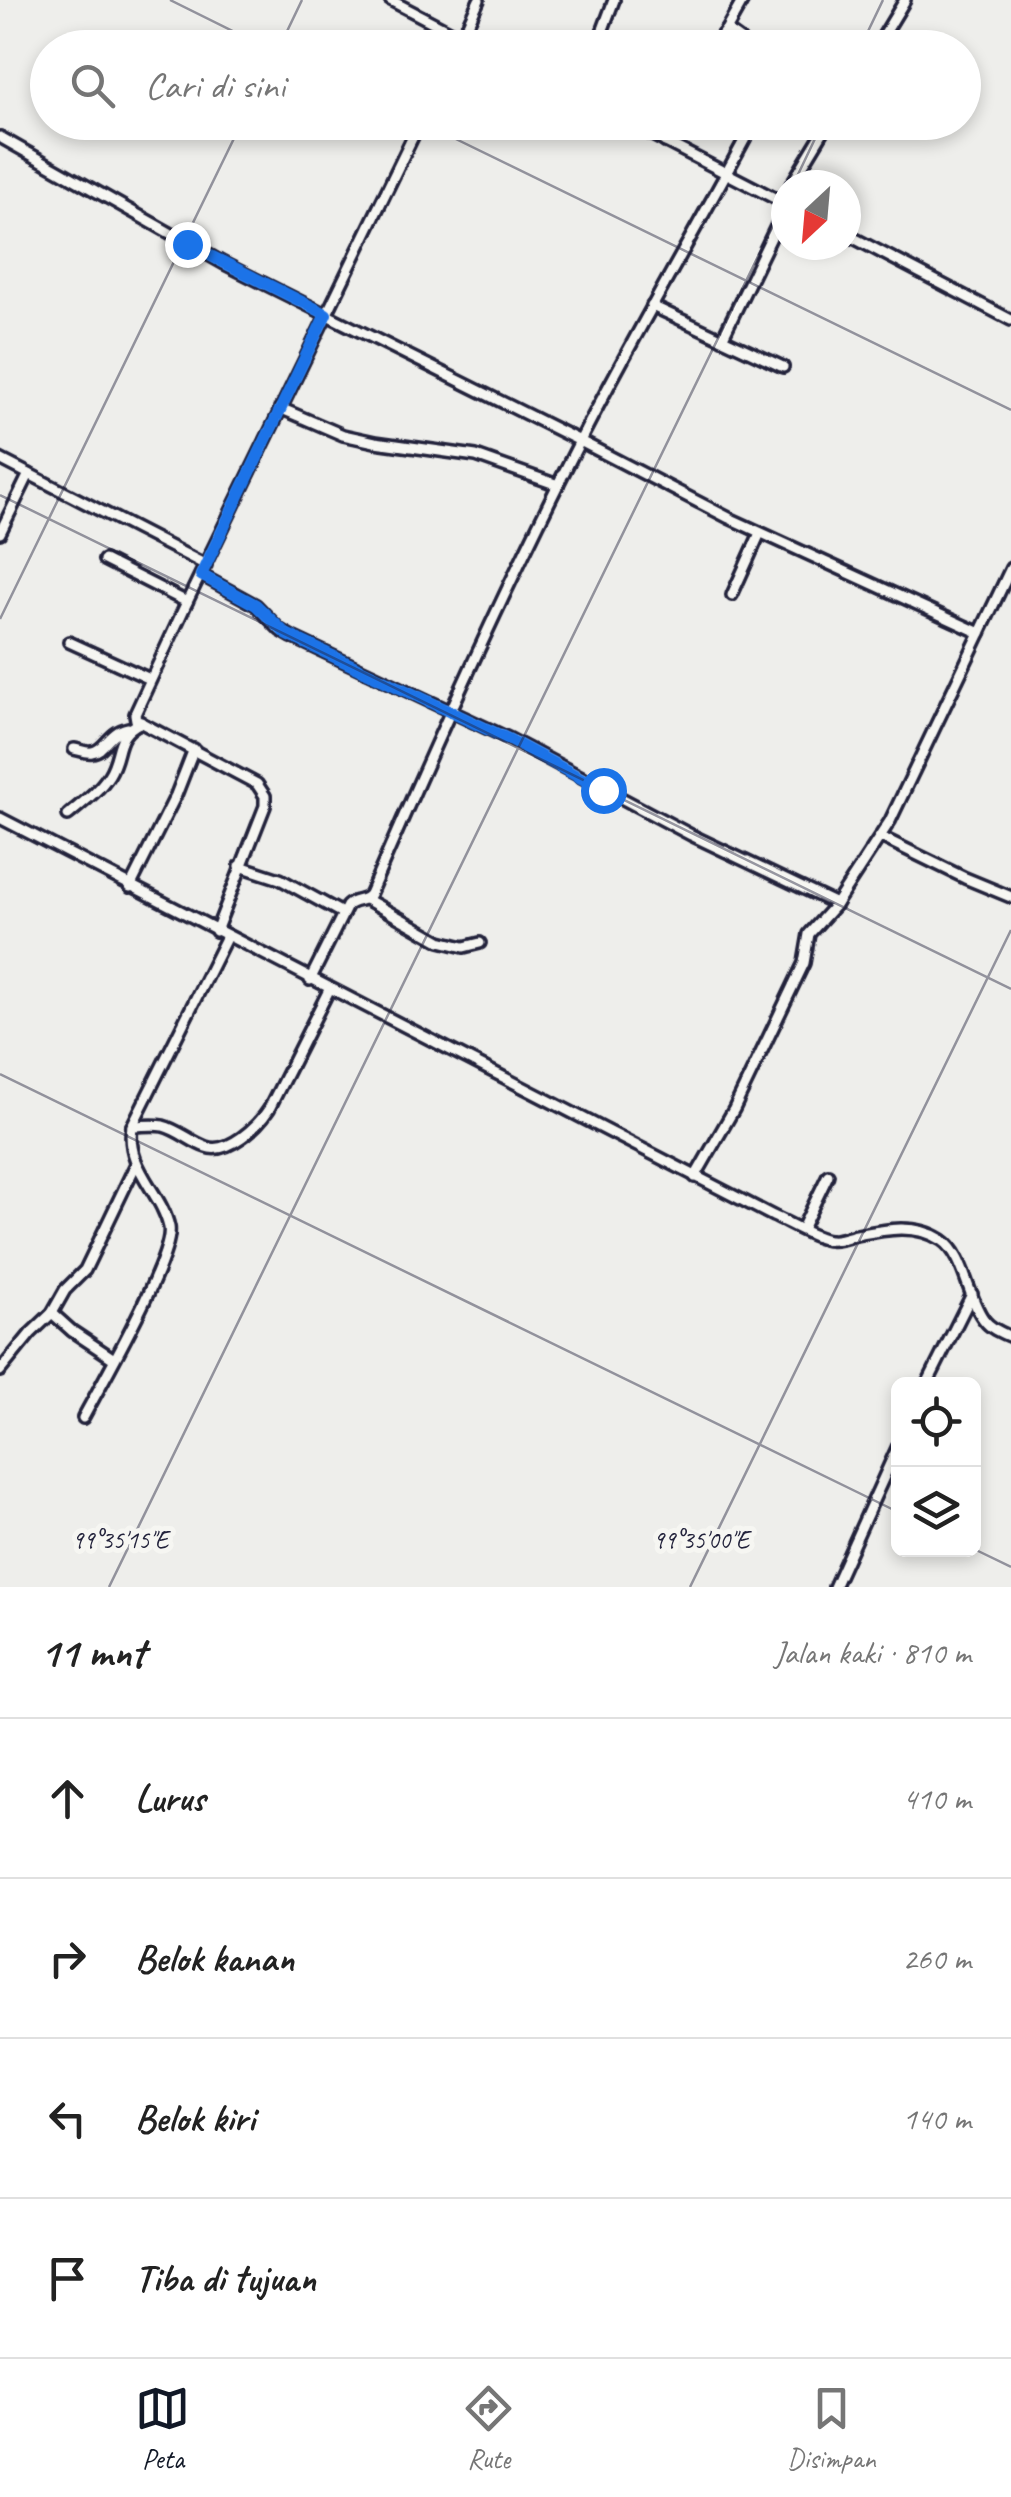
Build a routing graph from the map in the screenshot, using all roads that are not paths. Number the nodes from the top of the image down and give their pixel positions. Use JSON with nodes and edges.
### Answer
{"nodes":[{"id":1,"x":390,"y":0,"type":"edge"},
{"id":2,"x":479,"y":0,"type":"edge"},
{"id":3,"x":614,"y":0,"type":"edge"},
{"id":4,"x":743,"y":0,"type":"edge"},
{"id":5,"x":905,"y":0,"type":"edge"},
{"id":6,"x":440,"y":30,"type":"edge"},
{"id":7,"x":465,"y":30,"type":"edge"},
{"id":8,"x":603,"y":30,"type":"edge"},
{"id":9,"x":726,"y":30,"type":"edge"},
{"id":10,"x":887,"y":30,"type":"edge"},
{"id":11,"x":0,"y":137,"type":"edge"},
{"id":12,"x":411,"y":140,"type":"edge"},
{"id":13,"x":661,"y":140,"type":"edge"},
{"id":14,"x":744,"y":140,"type":"edge"},
{"id":15,"x":819,"y":140,"type":"edge"},
{"id":16,"x":665,"y":142,"type":"joint"},
{"id":17,"x":801,"y":170,"type":"edge"},
{"id":18,"x":726,"y":174,"type":"junction"},
{"id":19,"x":771,"y":195,"type":"edge"},
{"id":20,"x":771,"y":231,"type":"edge"},
{"id":21,"x":861,"y":242,"type":"edge"},
{"id":22,"x":652,"y":306,"type":"junction"},
{"id":23,"x":326,"y":314,"type":"junction"},
{"id":24,"x":1011,"y":320,"type":"edge"},
{"id":25,"x":722,"y":338,"type":"junction"},
{"id":26,"x":783,"y":367,"type":"dead end"},
{"id":27,"x":280,"y":408,"type":"junction"},
{"id":28,"x":580,"y":441,"type":"junction"},
{"id":29,"x":0,"y":459,"type":"edge"},
{"id":30,"x":29,"y":474,"type":"junction"},
{"id":31,"x":558,"y":485,"type":"junction"},
{"id":32,"x":0,"y":533,"type":"edge"},
{"id":33,"x":760,"y":533,"type":"junction"},
{"id":34,"x":104,"y":560,"type":"dead end"},
{"id":35,"x":203,"y":570,"type":"junction"},
{"id":36,"x":1010,"y":572,"type":"edge"},
{"id":37,"x":732,"y":595,"type":"dead end"},
{"id":38,"x":187,"y":602,"type":"junction"},
{"id":39,"x":980,"y":633,"type":"junction"},
{"id":40,"x":69,"y":642,"type":"dead end"},
{"id":41,"x":150,"y":680,"type":"junction"},
{"id":42,"x":450,"y":711,"type":"junction"},
{"id":43,"x":141,"y":722,"type":"junction"},
{"id":44,"x":130,"y":727,"type":"junction"},
{"id":45,"x":194,"y":749,"type":"junction"},
{"id":46,"x":74,"y":750,"type":"dead end"},
{"id":47,"x":68,"y":815,"type":"dead end"},
{"id":48,"x":0,"y":818,"type":"edge"},
{"id":49,"x":880,"y":837,"type":"junction"},
{"id":50,"x":240,"y":866,"type":"junction"},
{"id":51,"x":130,"y":886,"type":"junction"},
{"id":52,"x":1011,"y":898,"type":"edge"},
{"id":53,"x":366,"y":899,"type":"junction"},
{"id":54,"x":836,"y":904,"type":"junction"},
{"id":55,"x":342,"y":913,"type":"junction"},
{"id":56,"x":216,"y":931,"type":"junction"},
{"id":57,"x":227,"y":936,"type":"junction"},
{"id":58,"x":480,"y":943,"type":"dead end"},
{"id":59,"x":310,"y":980,"type":"junction"},
{"id":60,"x":329,"y":990,"type":"junction"},
{"id":61,"x":132,"y":1126,"type":"junction"},
{"id":62,"x":136,"y":1164,"type":"junction"},
{"id":63,"x":828,"y":1176,"type":"dead end"},
{"id":64,"x":695,"y":1177,"type":"junction"},
{"id":65,"x":802,"y":1228,"type":"junction"},
{"id":66,"x":972,"y":1294,"type":"junction"},
{"id":67,"x":52,"y":1313,"type":"junction"},
{"id":68,"x":1011,"y":1337,"type":"edge"},
{"id":69,"x":114,"y":1359,"type":"junction"},
{"id":70,"x":0,"y":1372,"type":"edge"},
{"id":71,"x":930,"y":1377,"type":"edge"},
{"id":72,"x":83,"y":1418,"type":"dead end"},
{"id":73,"x":891,"y":1461,"type":"edge"},
{"id":74,"x":834,"y":1587,"type":"edge"}],
"edges":[{"from":1,"to":6,"type":"street"},
{"from":2,"to":7,"type":"street"},
{"from":3,"to":8,"type":"street"},
{"from":4,"to":9,"type":"street"},
{"from":5,"to":10,"type":"street"},
{"from":11,"to":23,"type":"street"},
{"from":12,"to":23,"type":"street"},
{"from":13,"to":16,"type":"street"},
{"from":14,"to":18,"type":"street"},
{"from":15,"to":17,"type":"street"},
{"from":16,"to":18,"type":"street"},
{"from":18,"to":19,"type":"street"},
{"from":18,"to":22,"type":"street"},
{"from":20,"to":25,"type":"street"},
{"from":21,"to":24,"type":"street"},
{"from":22,"to":25,"type":"street"},
{"from":22,"to":28,"type":"street"},
{"from":23,"to":27,"type":"street"},
{"from":23,"to":28,"type":"street"},
{"from":25,"to":26,"type":"street"},
{"from":27,"to":31,"type":"street"},
{"from":27,"to":35,"type":"street"},
{"from":28,"to":31,"type":"street"},
{"from":28,"to":33,"type":"street"},
{"from":29,"to":30,"type":"street"},
{"from":30,"to":32,"type":"street"},
{"from":30,"to":35,"type":"street"},
{"from":31,"to":42,"type":"street"},
{"from":33,"to":37,"type":"street"},
{"from":33,"to":39,"type":"street"},
{"from":34,"to":38,"type":"street"},
{"from":35,"to":38,"type":"street"},
{"from":35,"to":42,"type":"street"},
{"from":36,"to":39,"type":"street"},
{"from":38,"to":41,"type":"street"},
{"from":39,"to":49,"type":"street"},
{"from":40,"to":41,"type":"street"},
{"from":41,"to":43,"type":"street"},
{"from":42,"to":53,"type":"street"},
{"from":42,"to":54,"type":"street"},
{"from":43,"to":44,"type":"street"},
{"from":43,"to":45,"type":"street"},
{"from":44,"to":46,"type":"street"},
{"from":44,"to":47,"type":"street"},
{"from":45,"to":50,"type":"street"},
{"from":45,"to":51,"type":"street"},
{"from":48,"to":51,"type":"street"},
{"from":49,"to":52,"type":"street"},
{"from":49,"to":54,"type":"street"},
{"from":50,"to":55,"type":"street"},
{"from":50,"to":56,"type":"street"},
{"from":51,"to":56,"type":"street"},
{"from":53,"to":55,"type":"street"},
{"from":53,"to":58,"type":"street"},
{"from":54,"to":64,"type":"street"},
{"from":55,"to":59,"type":"street"},
{"from":56,"to":57,"type":"street"},
{"from":57,"to":59,"type":"street"},
{"from":57,"to":61,"type":"street"},
{"from":59,"to":60,"type":"street"},
{"from":60,"to":61,"type":"street"},
{"from":60,"to":64,"type":"street"},
{"from":61,"to":62,"type":"street"},
{"from":62,"to":67,"type":"street"},
{"from":62,"to":69,"type":"street"},
{"from":63,"to":65,"type":"street"},
{"from":64,"to":65,"type":"street"},
{"from":65,"to":66,"type":"street"},
{"from":66,"to":68,"type":"street"},
{"from":66,"to":71,"type":"street"},
{"from":67,"to":69,"type":"street"},
{"from":67,"to":70,"type":"street"},
{"from":69,"to":72,"type":"street"},
{"from":73,"to":74,"type":"street"}]}
